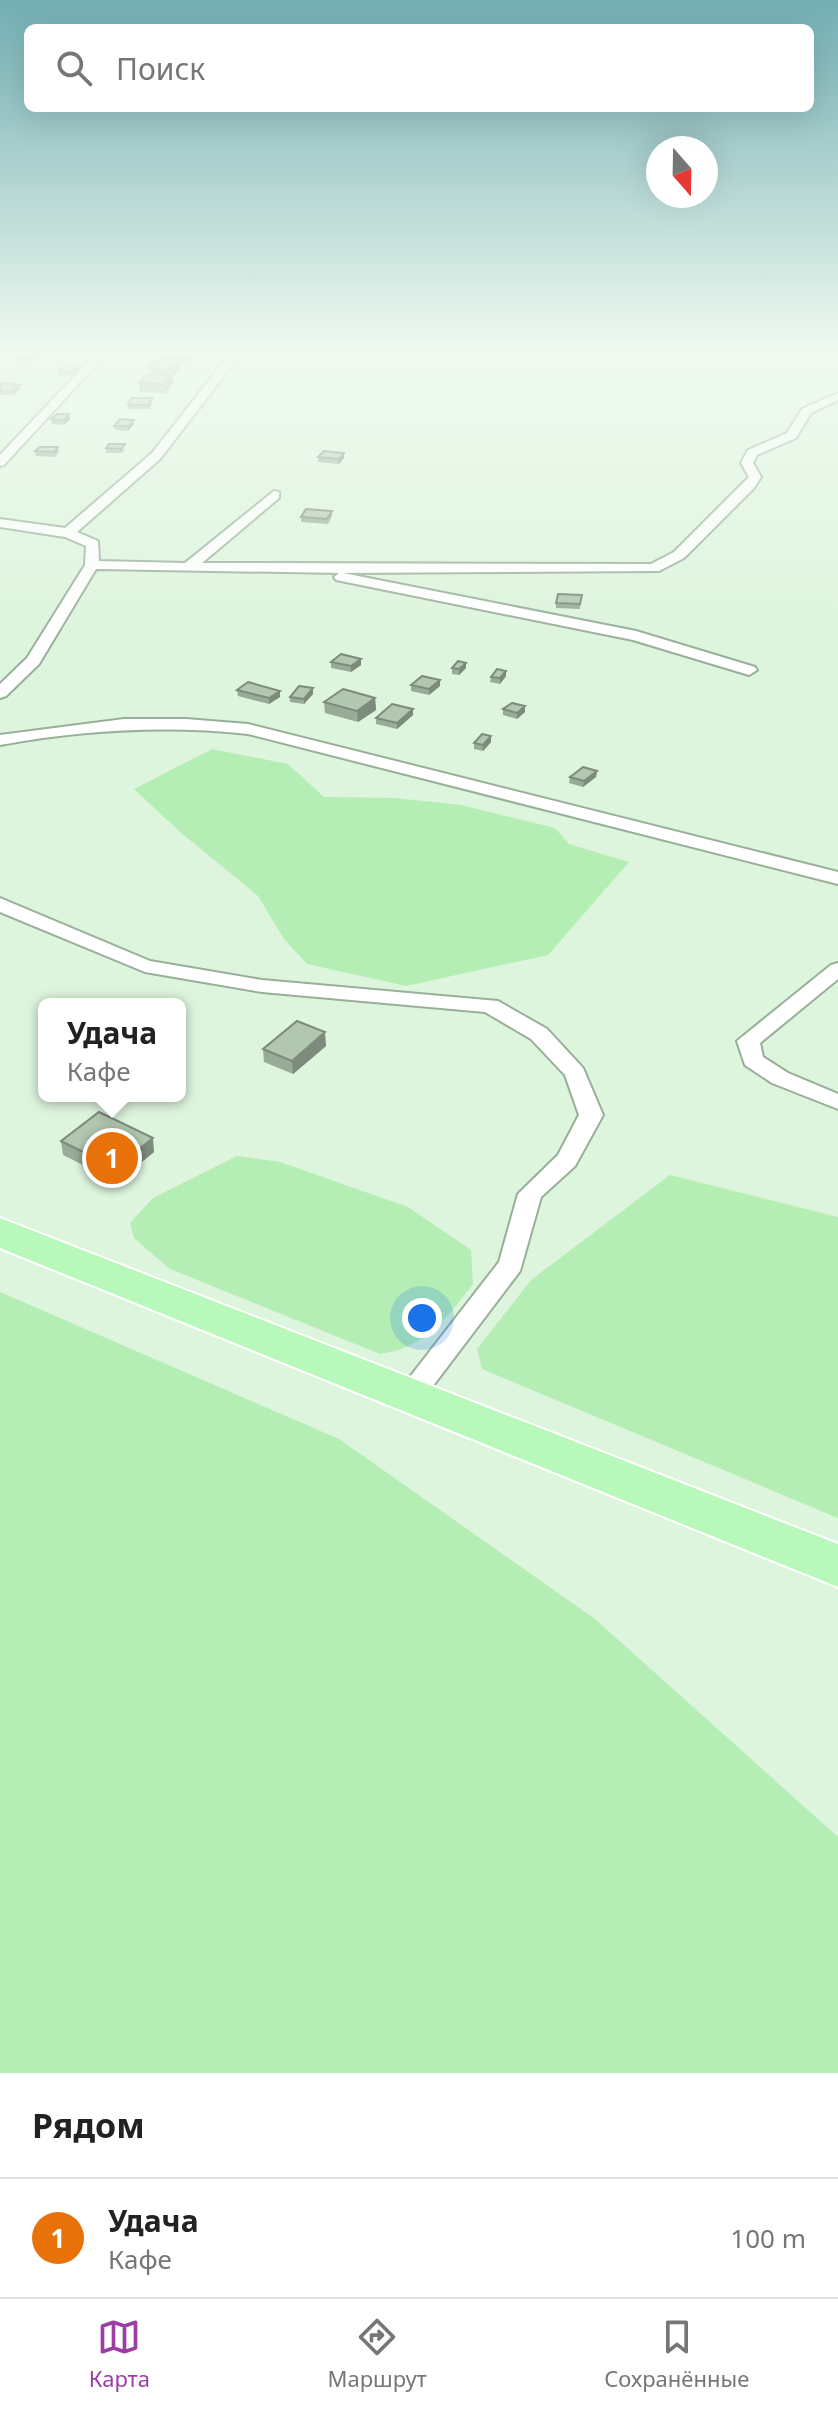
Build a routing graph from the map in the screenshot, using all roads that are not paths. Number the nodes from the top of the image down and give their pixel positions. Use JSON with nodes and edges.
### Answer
{"nodes":[{"id":1,"x":14,"y":447,"type":"edge"},
{"id":2,"x":163,"y":447,"type":"edge"},
{"id":3,"x":773,"y":447,"type":"edge"},
{"id":4,"x":0,"y":462,"type":"edge"},
{"id":5,"x":274,"y":495,"type":"dead end"},
{"id":6,"x":0,"y":523,"type":"edge"},
{"id":7,"x":68,"y":533,"type":"junction"},
{"id":8,"x":92,"y":565,"type":"junction"},
{"id":9,"x":187,"y":568,"type":"junction"},
{"id":10,"x":297,"y":569,"type":"junction"},
{"id":11,"x":749,"y":670,"type":"dead end"},
{"id":12,"x":0,"y":693,"type":"edge"},
{"id":13,"x":0,"y":740,"type":"edge"},
{"id":14,"x":838,"y":878,"type":"edge"},
{"id":15,"x":0,"y":904,"type":"edge"},
{"id":16,"x":838,"y":969,"type":"edge"},
{"id":17,"x":838,"y":1102,"type":"edge"},
{"id":18,"x":0,"y":1232,"type":"edge"},
{"id":19,"x":410,"y":1395,"type":"junction"},
{"id":20,"x":838,"y":1566,"type":"edge"}],
"edges":[{"from":1,"to":4,"type":"street"},
{"from":2,"to":7,"type":"street"},
{"from":3,"to":10,"type":"street"},
{"from":5,"to":9,"type":"street"},
{"from":6,"to":7,"type":"street"},
{"from":7,"to":8,"type":"street"},
{"from":8,"to":9,"type":"street"},
{"from":8,"to":12,"type":"street"},
{"from":9,"to":10,"type":"street"},
{"from":10,"to":11,"type":"street"},
{"from":13,"to":14,"type":"street"},
{"from":15,"to":19,"type":"street"},
{"from":16,"to":17,"type":"street"},
{"from":18,"to":19,"type":"main road"},
{"from":19,"to":20,"type":"main road"}]}
